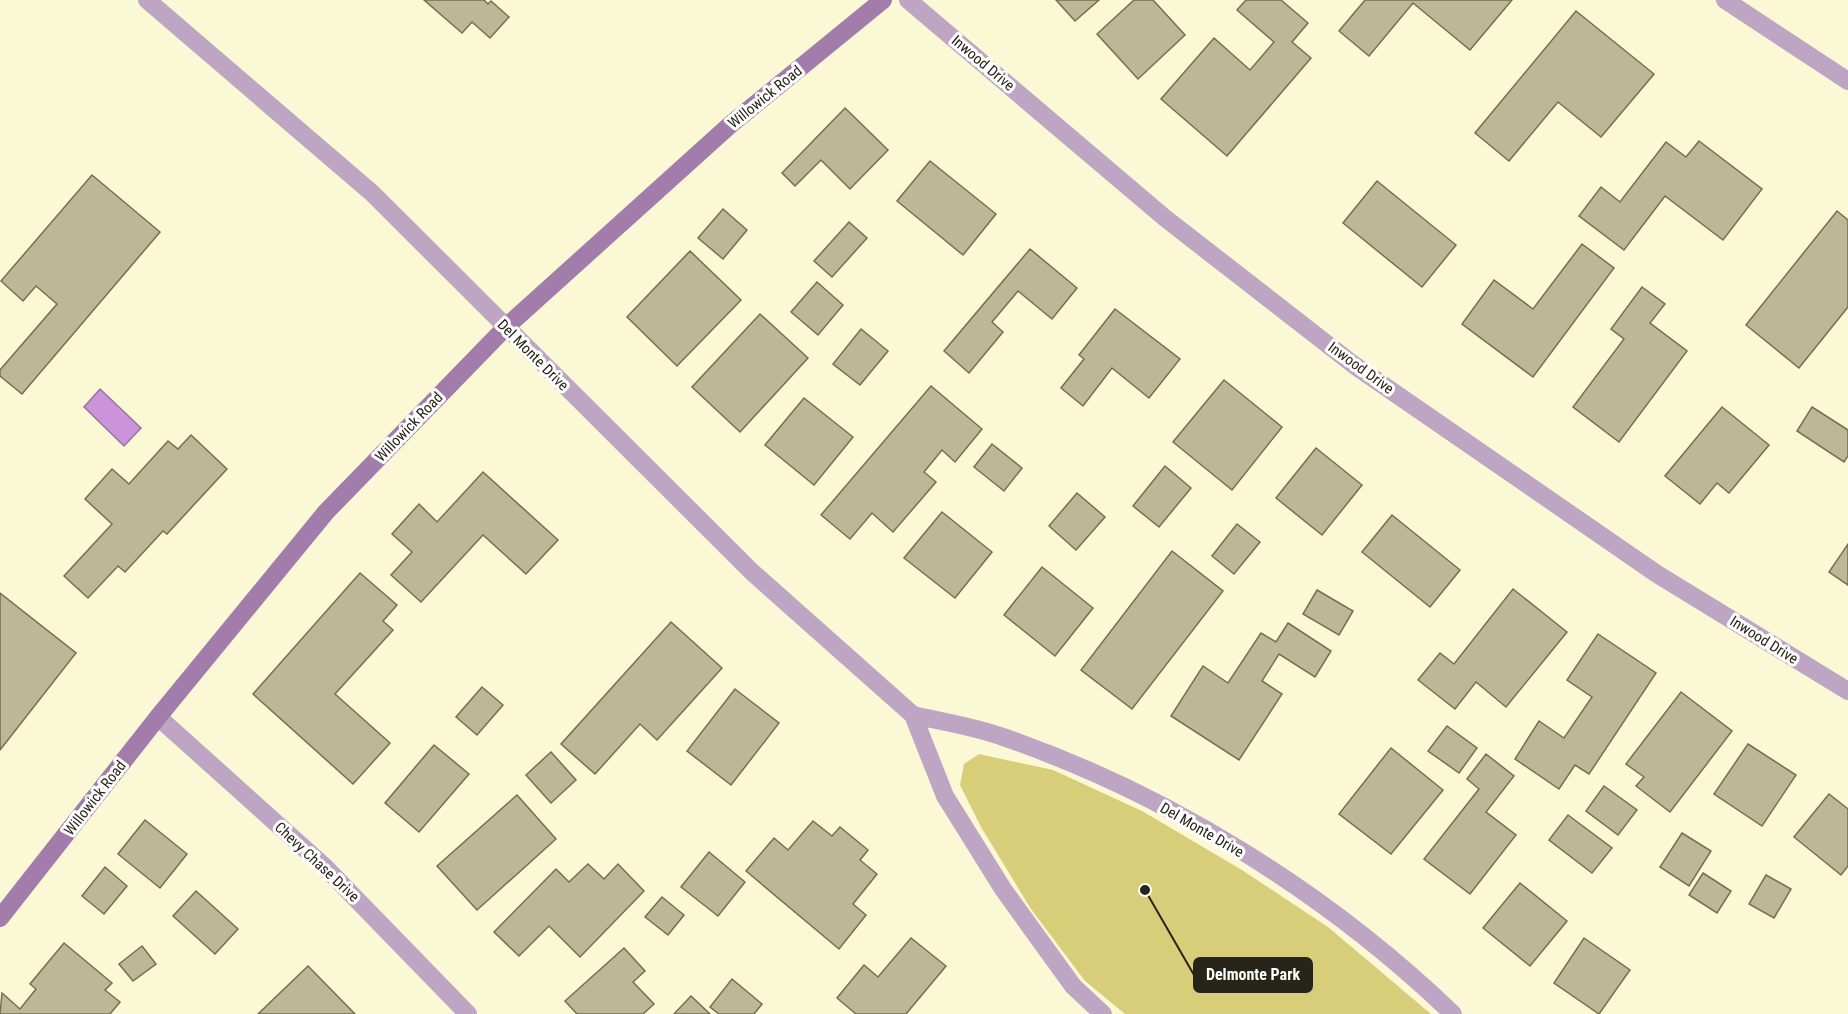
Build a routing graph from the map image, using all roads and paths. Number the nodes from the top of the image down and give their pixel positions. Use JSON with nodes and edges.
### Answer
{"nodes":[{"id":1,"x":147,"y":0,"type":"edge"},
{"id":2,"x":883,"y":0,"type":"edge"},
{"id":3,"x":908,"y":0,"type":"edge"},
{"id":4,"x":1725,"y":0,"type":"edge"},
{"id":5,"x":1848,"y":81,"type":"edge"},
{"id":6,"x":506,"y":327,"type":"junction"},
{"id":7,"x":1848,"y":691,"type":"edge"},
{"id":8,"x":913,"y":715,"type":"junction"},
{"id":9,"x":158,"y":717,"type":"junction"},
{"id":10,"x":0,"y":918,"type":"edge"},
{"id":11,"x":468,"y":1014,"type":"edge"},
{"id":12,"x":1103,"y":1014,"type":"edge"},
{"id":13,"x":1453,"y":1014,"type":"edge"}],
"edges":[{"from":1,"to":6,"type":"street","name":"Del Monte Drive"},
{"from":2,"to":6,"type":"street","name":"Willowick Road"},
{"from":3,"to":7,"type":"street","name":"Inwood Drive"},
{"from":4,"to":5,"type":"street"},
{"from":6,"to":8,"type":"street","name":"Del Monte Drive"},
{"from":6,"to":9,"type":"street","name":"Willowick Road"},
{"from":8,"to":12,"type":"street","name":"Del Monte Drive"},
{"from":8,"to":13,"type":"street","name":"Del Monte Drive"},
{"from":9,"to":10,"type":"street","name":"Willowick Road"},
{"from":9,"to":11,"type":"street","name":"Chevy Chase Drive"}]}
